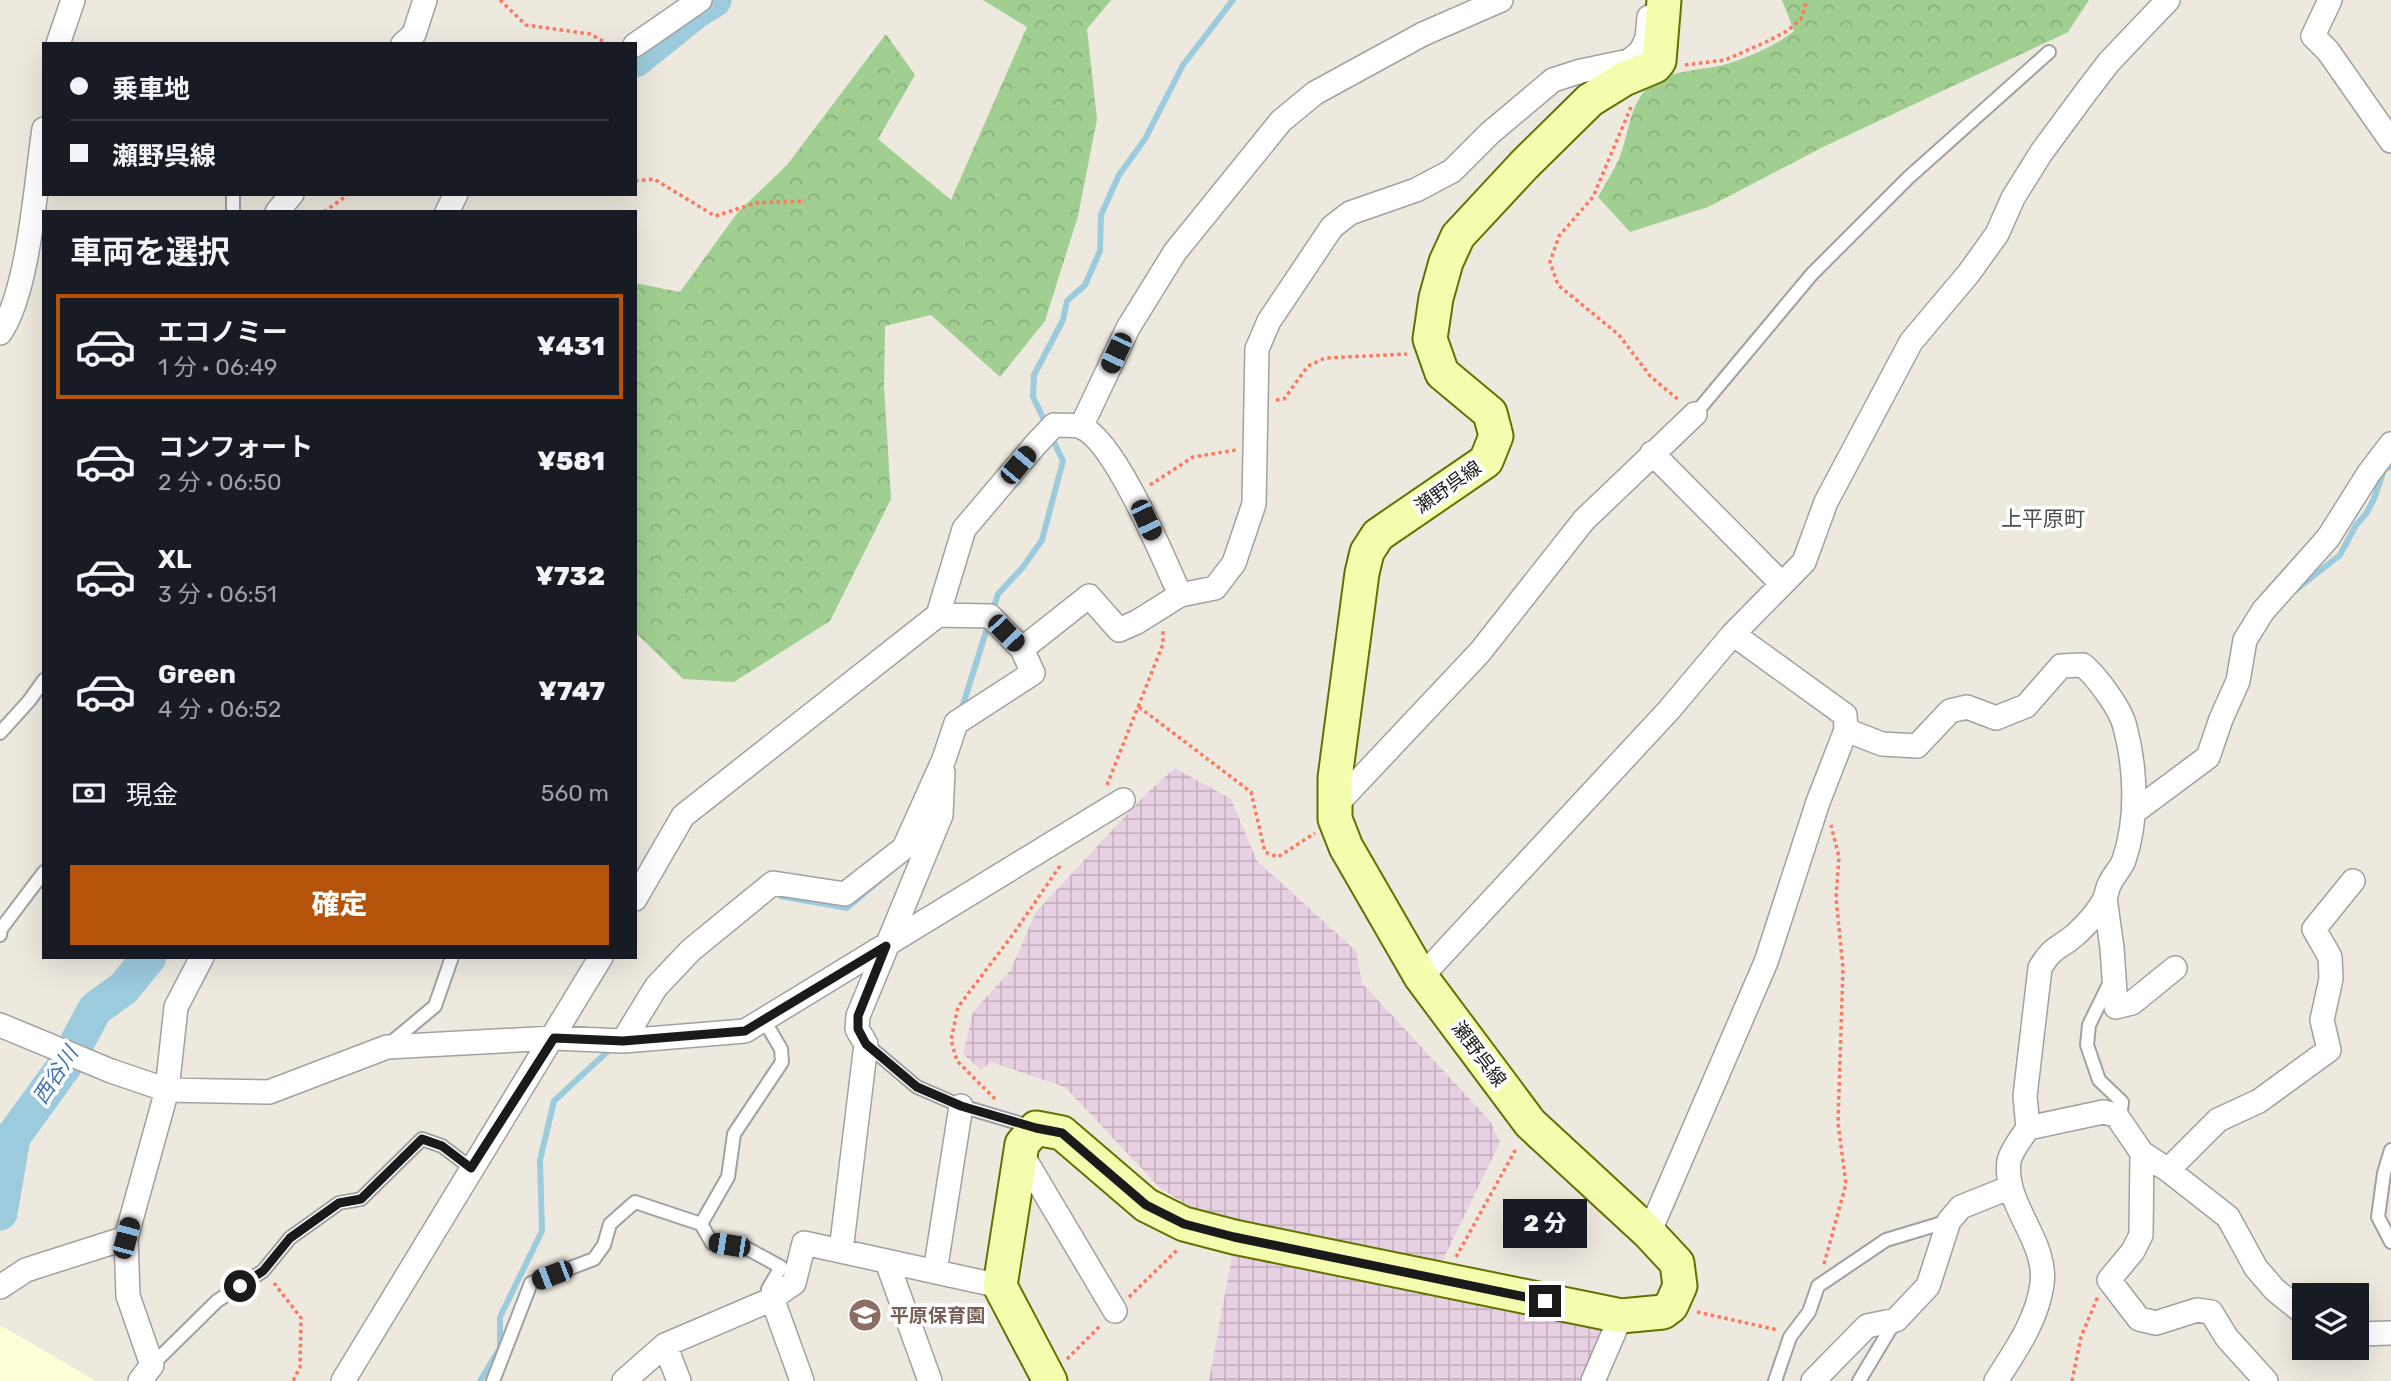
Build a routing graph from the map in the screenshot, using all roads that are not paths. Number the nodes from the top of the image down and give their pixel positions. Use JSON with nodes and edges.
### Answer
{"nodes":[{"id":1,"x":72,"y":0,"type":"edge"},
{"id":2,"x":425,"y":0,"type":"edge"},
{"id":3,"x":700,"y":0,"type":"edge"},
{"id":4,"x":1501,"y":0,"type":"edge"},
{"id":5,"x":1664,"y":0,"type":"edge"},
{"id":6,"x":2168,"y":0,"type":"edge"},
{"id":7,"x":2330,"y":0,"type":"edge"},
{"id":8,"x":59,"y":42,"type":"edge"},
{"id":9,"x":405,"y":42,"type":"edge"},
{"id":10,"x":637,"y":44,"type":"edge"},
{"id":11,"x":2049,"y":52,"type":"dead end"},
{"id":12,"x":2391,"y":141,"type":"edge"},
{"id":13,"x":42,"y":143,"type":"edge"},
{"id":14,"x":290,"y":196,"type":"edge"},
{"id":15,"x":279,"y":210,"type":"edge"},
{"id":16,"x":0,"y":333,"type":"edge"},
{"id":17,"x":1695,"y":414,"type":"joint"},
{"id":18,"x":1081,"y":427,"type":"junction"},
{"id":19,"x":2391,"y":444,"type":"edge"},
{"id":20,"x":1652,"y":453,"type":"junction"},
{"id":21,"x":1782,"y":584,"type":"junction"},
{"id":22,"x":1176,"y":597,"type":"junction"},
{"id":23,"x":938,"y":615,"type":"junction"},
{"id":24,"x":1732,"y":634,"type":"junction"},
{"id":25,"x":1022,"y":649,"type":"junction"},
{"id":26,"x":42,"y":683,"type":"edge"},
{"id":27,"x":1846,"y":730,"type":"junction"},
{"id":28,"x":0,"y":733,"type":"edge"},
{"id":29,"x":944,"y":758,"type":"junction"},
{"id":30,"x":1114,"y":795,"type":"road end"},
{"id":31,"x":2134,"y":812,"type":"junction"},
{"id":32,"x":1334,"y":813,"type":"junction"},
{"id":33,"x":643,"y":873,"type":"edge"},
{"id":34,"x":42,"y":875,"type":"edge"},
{"id":35,"x":2353,"y":881,"type":"dead end"},
{"id":36,"x":637,"y":892,"type":"edge"},
{"id":37,"x":2105,"y":898,"type":"junction"},
{"id":38,"x":0,"y":935,"type":"edge"},
{"id":39,"x":886,"y":946,"type":"junction"},
{"id":40,"x":201,"y":959,"type":"edge"},
{"id":41,"x":451,"y":959,"type":"edge"},
{"id":42,"x":600,"y":959,"type":"edge"},
{"id":43,"x":2175,"y":968,"type":"dead end"},
{"id":44,"x":2114,"y":973,"type":"junction"},
{"id":45,"x":1421,"y":977,"type":"junction"},
{"id":46,"x":764,"y":1020,"type":"junction"},
{"id":47,"x":0,"y":1024,"type":"edge"},
{"id":48,"x":554,"y":1038,"type":"junction"},
{"id":49,"x":623,"y":1041,"type":"junction"},
{"id":50,"x":866,"y":1044,"type":"junction"},
{"id":51,"x":387,"y":1046,"type":"junction"},
{"id":52,"x":167,"y":1090,"type":"junction"},
{"id":53,"x":961,"y":1106,"type":"junction"},
{"id":54,"x":2116,"y":1115,"type":"junction"},
{"id":55,"x":2028,"y":1128,"type":"junction"},
{"id":56,"x":1026,"y":1135,"type":"junction"},
{"id":57,"x":2391,"y":1150,"type":"edge"},
{"id":58,"x":2141,"y":1153,"type":"junction"},
{"id":59,"x":471,"y":1168,"type":"junction"},
{"id":60,"x":2168,"y":1170,"type":"junction"},
{"id":61,"x":2011,"y":1187,"type":"junction"},
{"id":62,"x":1949,"y":1221,"type":"junction"},
{"id":63,"x":701,"y":1224,"type":"junction"},
{"id":64,"x":1649,"y":1233,"type":"junction"},
{"id":65,"x":126,"y":1238,"type":"junction"},
{"id":66,"x":2391,"y":1242,"type":"edge"},
{"id":67,"x":841,"y":1251,"type":"junction"},
{"id":68,"x":887,"y":1262,"type":"junction"},
{"id":69,"x":935,"y":1272,"type":"junction"},
{"id":70,"x":1000,"y":1286,"type":"junction"},
{"id":71,"x":0,"y":1287,"type":"edge"},
{"id":72,"x":770,"y":1299,"type":"junction"},
{"id":73,"x":2292,"y":1304,"type":"edge"},
{"id":74,"x":1115,"y":1311,"type":"dead end"},
{"id":75,"x":1621,"y":1316,"type":"junction"},
{"id":76,"x":1896,"y":1320,"type":"junction"},
{"id":77,"x":2391,"y":1333,"type":"edge"},
{"id":78,"x":2369,"y":1334,"type":"edge"},
{"id":79,"x":665,"y":1345,"type":"junction"},
{"id":80,"x":146,"y":1373,"type":"edge"},
{"id":81,"x":1046,"y":1380,"type":"edge"},
{"id":82,"x":343,"y":1381,"type":"edge"},
{"id":83,"x":493,"y":1381,"type":"edge"},
{"id":84,"x":624,"y":1381,"type":"edge"},
{"id":85,"x":680,"y":1381,"type":"edge"},
{"id":86,"x":802,"y":1381,"type":"edge"},
{"id":87,"x":930,"y":1381,"type":"edge"},
{"id":88,"x":1593,"y":1381,"type":"edge"},
{"id":89,"x":1774,"y":1381,"type":"edge"},
{"id":90,"x":1813,"y":1381,"type":"edge"},
{"id":91,"x":1859,"y":1381,"type":"edge"},
{"id":92,"x":1996,"y":1381,"type":"edge"},
{"id":93,"x":2266,"y":1381,"type":"edge"}],
"edges":[{"from":1,"to":8,"type":"street"},
{"from":2,"to":9,"type":"street"},
{"from":3,"to":10,"type":"street"},
{"from":4,"to":18,"type":"street"},
{"from":5,"to":22,"type":"street"},
{"from":5,"to":32,"type":"main road","name":"瀬野呉線"},
{"from":6,"to":21,"type":"street"},
{"from":7,"to":12,"type":"street"},
{"from":11,"to":17,"type":"lane"},
{"from":13,"to":16,"type":"street"},
{"from":14,"to":15,"type":"street"},
{"from":17,"to":20,"type":"street"},
{"from":18,"to":22,"type":"street"},
{"from":18,"to":23,"type":"street"},
{"from":19,"to":31,"type":"street"},
{"from":20,"to":21,"type":"street"},
{"from":20,"to":32,"type":"street"},
{"from":21,"to":24,"type":"street"},
{"from":22,"to":25,"type":"street"},
{"from":23,"to":25,"type":"street"},
{"from":23,"to":33,"type":"street"},
{"from":24,"to":27,"type":"street"},
{"from":24,"to":45,"type":"street"},
{"from":25,"to":29,"type":"street"},
{"from":26,"to":28,"type":"lane"},
{"from":27,"to":31,"type":"street"},
{"from":27,"to":64,"type":"street"},
{"from":29,"to":39,"type":"street"},
{"from":29,"to":49,"type":"street"},
{"from":30,"to":39,"type":"street"},
{"from":31,"to":37,"type":"street"},
{"from":32,"to":45,"type":"main road","name":"瀬野呉線"},
{"from":33,"to":36,"type":"street"},
{"from":34,"to":38,"type":"lane"},
{"from":35,"to":60,"type":"street"},
{"from":37,"to":44,"type":"street"},
{"from":37,"to":55,"type":"street"},
{"from":39,"to":46,"type":"street"},
{"from":39,"to":50,"type":"street"},
{"from":40,"to":52,"type":"street"},
{"from":41,"to":51,"type":"lane"},
{"from":42,"to":48,"type":"street"},
{"from":43,"to":44,"type":"street"},
{"from":44,"to":54,"type":"lane"},
{"from":45,"to":64,"type":"main road","name":"瀬野呉線"},
{"from":46,"to":49,"type":"street"},
{"from":46,"to":63,"type":"lane"},
{"from":47,"to":52,"type":"street"},
{"from":48,"to":49,"type":"street"},
{"from":48,"to":51,"type":"street"},
{"from":48,"to":59,"type":"street"},
{"from":50,"to":53,"type":"lane"},
{"from":50,"to":67,"type":"street"},
{"from":51,"to":52,"type":"street"},
{"from":52,"to":65,"type":"street"},
{"from":53,"to":56,"type":"lane"},
{"from":53,"to":69,"type":"street"},
{"from":54,"to":55,"type":"street"},
{"from":54,"to":58,"type":"street"},
{"from":55,"to":61,"type":"street"},
{"from":56,"to":70,"type":"main road"},
{"from":56,"to":74,"type":"street"},
{"from":56,"to":75,"type":"main road"},
{"from":57,"to":66,"type":"lane"},
{"from":58,"to":60,"type":"street"},
{"from":58,"to":93,"type":"street"},
{"from":59,"to":80,"type":"lane"},
{"from":59,"to":82,"type":"street"},
{"from":60,"to":73,"type":"street"},
{"from":61,"to":62,"type":"street"},
{"from":61,"to":92,"type":"street"},
{"from":62,"to":76,"type":"street"},
{"from":62,"to":89,"type":"lane"},
{"from":63,"to":72,"type":"lane"},
{"from":63,"to":83,"type":"lane"},
{"from":64,"to":75,"type":"main road","name":"瀬野呉線"},
{"from":65,"to":71,"type":"street"},
{"from":65,"to":80,"type":"street"},
{"from":67,"to":68,"type":"street"},
{"from":67,"to":72,"type":"street"},
{"from":68,"to":69,"type":"street"},
{"from":68,"to":87,"type":"street"},
{"from":69,"to":70,"type":"street"},
{"from":70,"to":81,"type":"main road"},
{"from":72,"to":79,"type":"street"},
{"from":72,"to":86,"type":"street"},
{"from":75,"to":88,"type":"street"},
{"from":76,"to":90,"type":"street"},
{"from":76,"to":91,"type":"lane"},
{"from":77,"to":78,"type":"street"},
{"from":79,"to":84,"type":"street"},
{"from":79,"to":85,"type":"street"}]}
